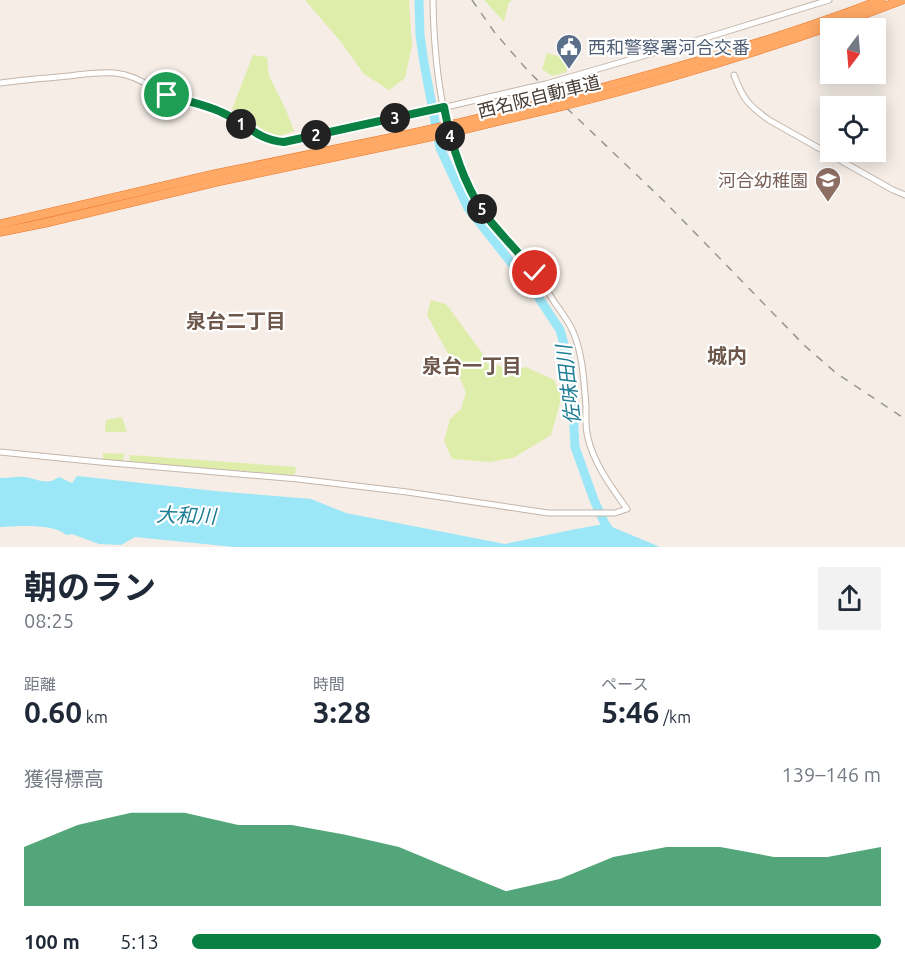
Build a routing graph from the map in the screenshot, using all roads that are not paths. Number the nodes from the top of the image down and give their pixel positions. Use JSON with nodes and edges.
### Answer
{"nodes":[{"id":1,"x":433,"y":0,"type":"edge"},
{"id":2,"x":829,"y":0,"type":"edge"},
{"id":3,"x":881,"y":0,"type":"edge"},
{"id":4,"x":902,"y":0,"type":"edge"},
{"id":5,"x":734,"y":75,"type":"dead end"},
{"id":6,"x":0,"y":82,"type":"edge"},
{"id":7,"x":565,"y":102,"type":"junction"},
{"id":8,"x":442,"y":107,"type":"junction"},
{"id":9,"x":415,"y":136,"type":"junction"},
{"id":10,"x":905,"y":195,"type":"edge"},
{"id":11,"x":0,"y":224,"type":"edge"},
{"id":12,"x":0,"y":232,"type":"edge"},
{"id":13,"x":0,"y":452,"type":"edge"}],
"edges":[{"from":1,"to":8,"type":"street"},
{"from":2,"to":8,"type":"street","bridge":true},
{"from":3,"to":7,"type":"highway","name":"西名阪自動車道"},
{"from":4,"to":7,"type":"highway","name":"西名阪自動車道"},
{"from":5,"to":10,"type":"street"},
{"from":6,"to":8,"type":"street"},
{"from":7,"to":9,"type":"highway","name":"西名阪自動車道","bridge":true},
{"from":8,"to":13,"type":"street"},
{"from":9,"to":11,"type":"highway","name":"西名阪自動車道"},
{"from":9,"to":12,"type":"highway","name":"西名阪自動車道"}]}
